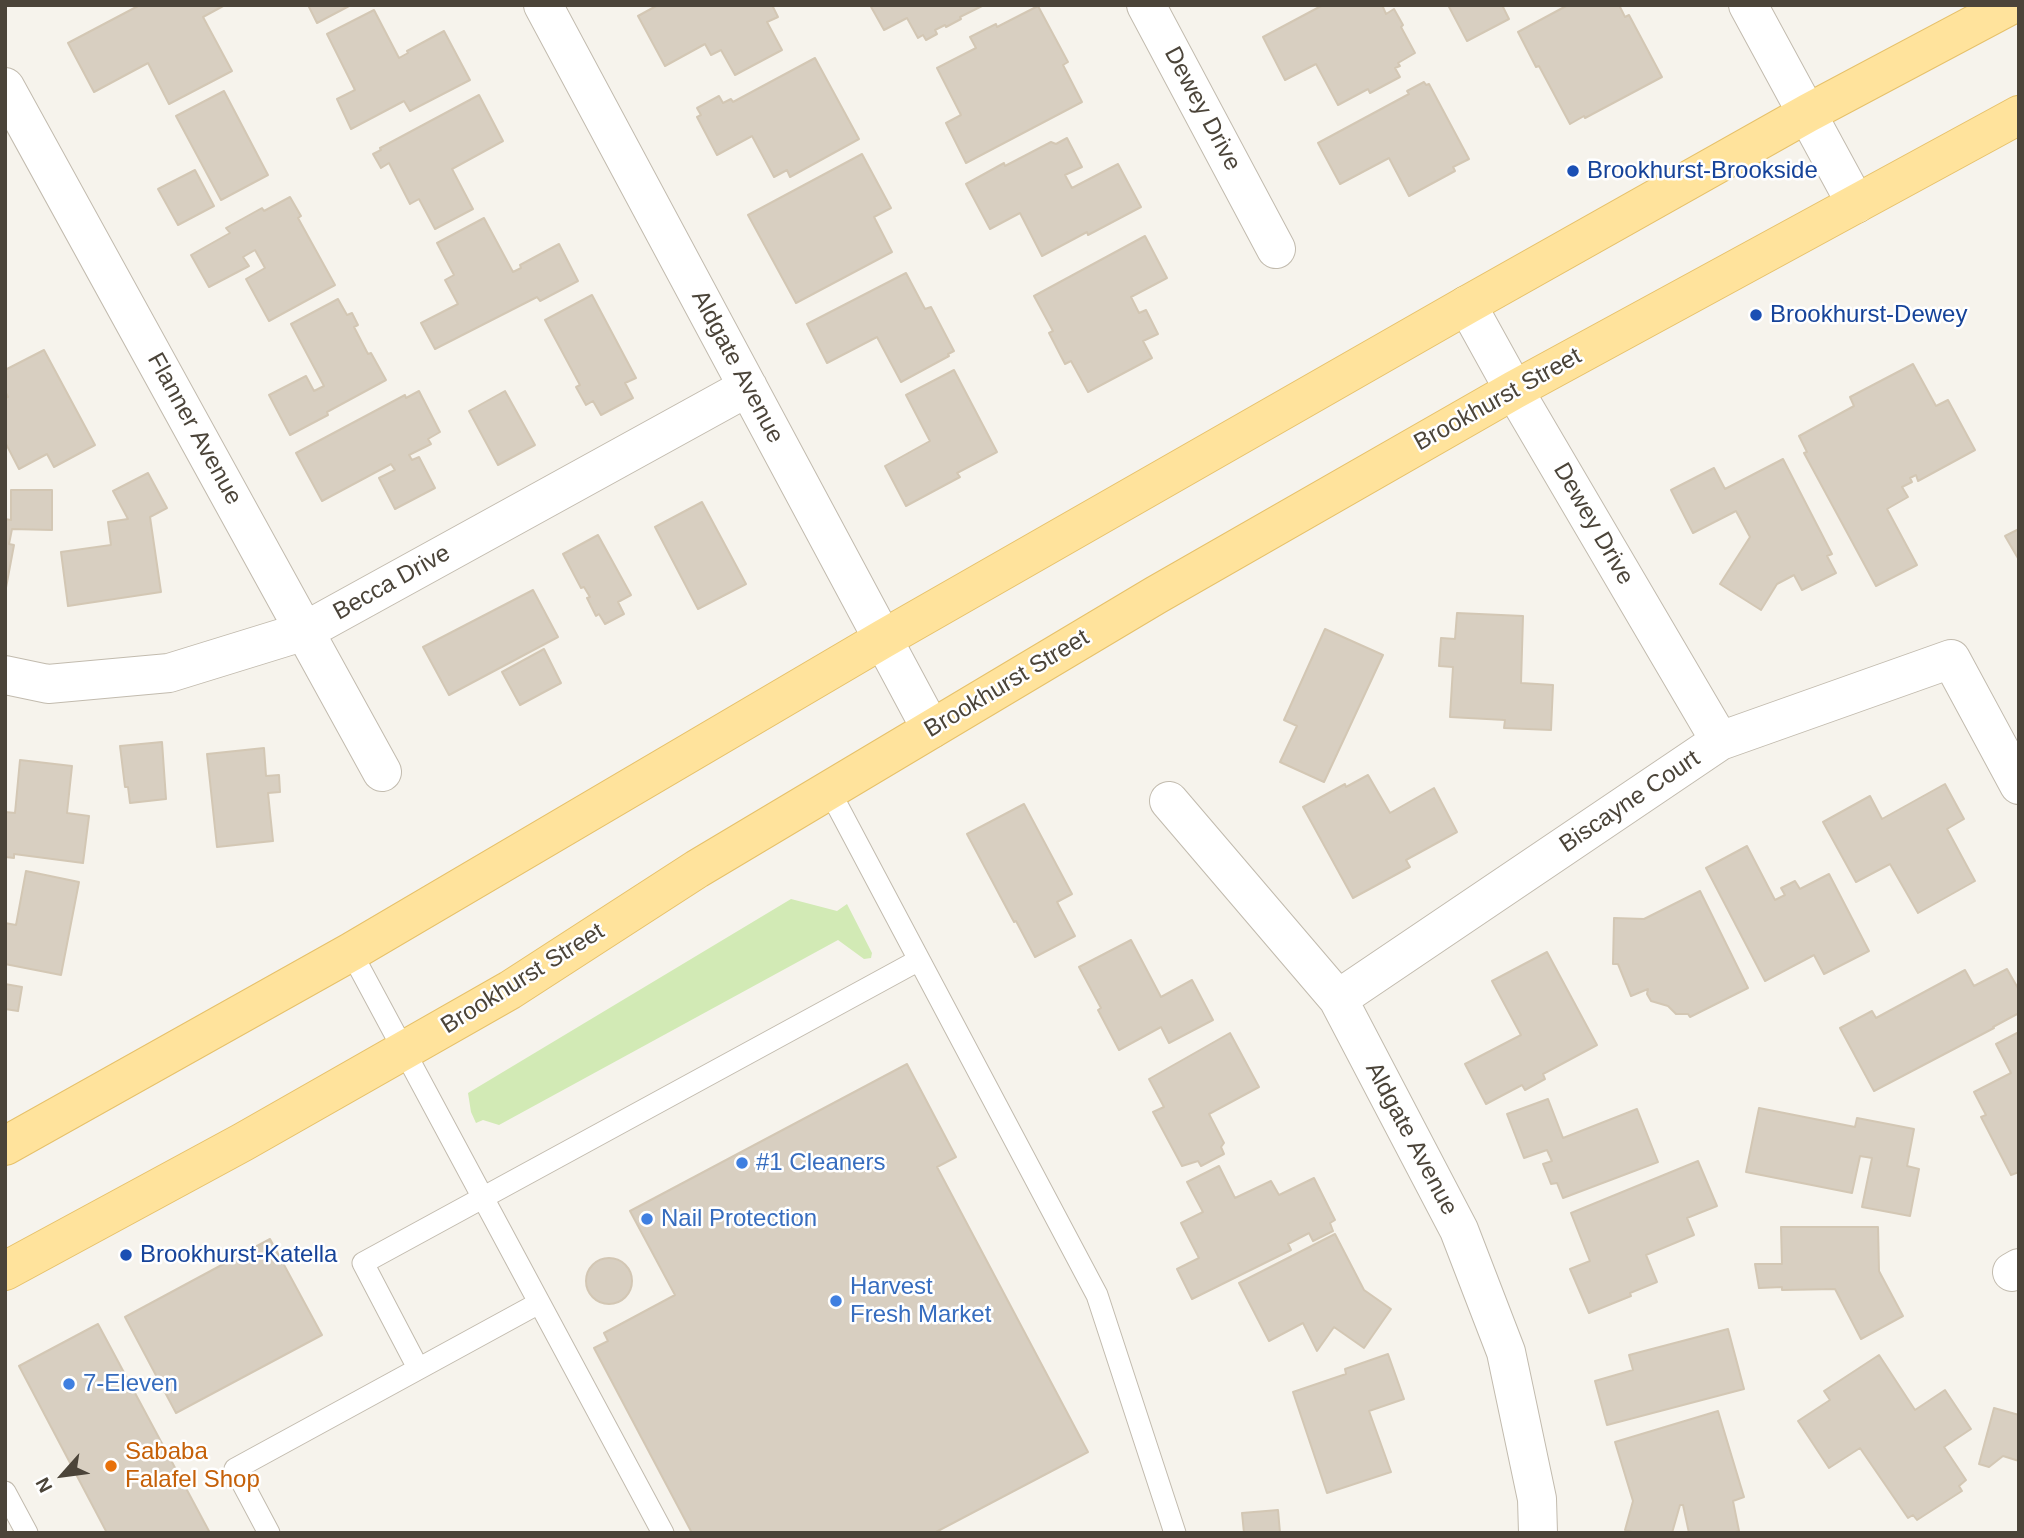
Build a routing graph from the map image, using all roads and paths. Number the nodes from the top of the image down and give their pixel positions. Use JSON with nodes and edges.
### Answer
{"nodes":[{"id":1,"x":543,"y":5,"type":"edge"},
{"id":2,"x":1748,"y":5,"type":"edge"},
{"id":3,"x":2011,"y":5,"type":"edge"},
{"id":4,"x":1155,"y":8,"type":"edge"},
{"id":5,"x":5,"y":87,"type":"edge"},
{"id":6,"x":1808,"y":113,"type":"junction"},
{"id":7,"x":2019,"y":115,"type":"edge"},
{"id":8,"x":1856,"y":204,"type":"junction"},
{"id":9,"x":1276,"y":249,"type":"dead end"},
{"id":10,"x":1467,"y":305,"type":"junction"},
{"id":11,"x":748,"y":387,"type":"junction"},
{"id":12,"x":1514,"y":390,"type":"junction"},
{"id":13,"x":305,"y":631,"type":"junction"},
{"id":14,"x":883,"y":639,"type":"junction"},
{"id":15,"x":5,"y":675,"type":"edge"},
{"id":16,"x":932,"y":729,"type":"junction"},
{"id":17,"x":1720,"y":741,"type":"junction"},
{"id":18,"x":382,"y":772,"type":"dead end"},
{"id":19,"x":2019,"y":785,"type":"edge"},
{"id":20,"x":829,"y":790,"type":"junction"},
{"id":21,"x":1169,"y":801,"type":"dead end"},
{"id":22,"x":351,"y":952,"type":"junction"},
{"id":23,"x":919,"y":960,"type":"junction"},
{"id":24,"x":1338,"y":999,"type":"junction"},
{"id":25,"x":404,"y":1051,"type":"junction"},
{"id":26,"x":5,"y":1146,"type":"edge"},
{"id":27,"x":483,"y":1198,"type":"junction"},
{"id":28,"x":5,"y":1271,"type":"edge"},
{"id":29,"x":539,"y":1303,"type":"junction"},
{"id":30,"x":418,"y":1368,"type":"junction"},
{"id":31,"x":5,"y":1492,"type":"edge"},
{"id":32,"x":27,"y":1533,"type":"edge"},
{"id":33,"x":269,"y":1533,"type":"edge"},
{"id":34,"x":663,"y":1533,"type":"edge"},
{"id":35,"x":1175,"y":1533,"type":"edge"},
{"id":36,"x":1538,"y":1533,"type":"edge"}],
"edges":[{"from":1,"to":11,"type":"street","name":"Aldgate Avenue"},
{"from":2,"to":6,"type":"street"},
{"from":3,"to":6,"type":"main road"},
{"from":4,"to":9,"type":"street","name":"Dewey Drive"},
{"from":5,"to":13,"type":"street","name":"Flanner Avenue"},
{"from":6,"to":8,"type":"street"},
{"from":6,"to":10,"type":"main road"},
{"from":7,"to":8,"type":"main road","name":"Brookhurst Street"},
{"from":8,"to":12,"type":"main road","name":"Brookhurst Street"},
{"from":10,"to":12,"type":"street","name":"Dewey Drive"},
{"from":10,"to":14,"type":"main road"},
{"from":11,"to":13,"type":"street","name":"Becca Drive"},
{"from":11,"to":14,"type":"street","name":"Aldgate Avenue"},
{"from":12,"to":16,"type":"main road","name":"Brookhurst Street"},
{"from":12,"to":17,"type":"street","name":"Dewey Drive"},
{"from":13,"to":15,"type":"street","name":"Becca Drive"},
{"from":13,"to":18,"type":"street","name":"Flanner Avenue"},
{"from":14,"to":16,"type":"street","name":"Aldgate Avenue"},
{"from":14,"to":22,"type":"main road"},
{"from":16,"to":20,"type":"main road","name":"Brookhurst Street"},
{"from":17,"to":19,"type":"street","name":"Biscayne Court"},
{"from":17,"to":24,"type":"street","name":"Biscayne Court"},
{"from":20,"to":23,"type":"lane"},
{"from":20,"to":25,"type":"main road","name":"Brookhurst Street"},
{"from":21,"to":24,"type":"street","name":"Aldgate Avenue"},
{"from":22,"to":25,"type":"lane"},
{"from":22,"to":26,"type":"main road"},
{"from":23,"to":27,"type":"lane"},
{"from":23,"to":35,"type":"lane"},
{"from":24,"to":36,"type":"street","name":"Aldgate Avenue"},
{"from":25,"to":27,"type":"lane"},
{"from":25,"to":28,"type":"main road","name":"Brookhurst Street"},
{"from":27,"to":29,"type":"lane"},
{"from":27,"to":30,"type":"lane"},
{"from":29,"to":30,"type":"lane"},
{"from":29,"to":34,"type":"lane"},
{"from":30,"to":33,"type":"lane"},
{"from":31,"to":32,"type":"lane"}]}
